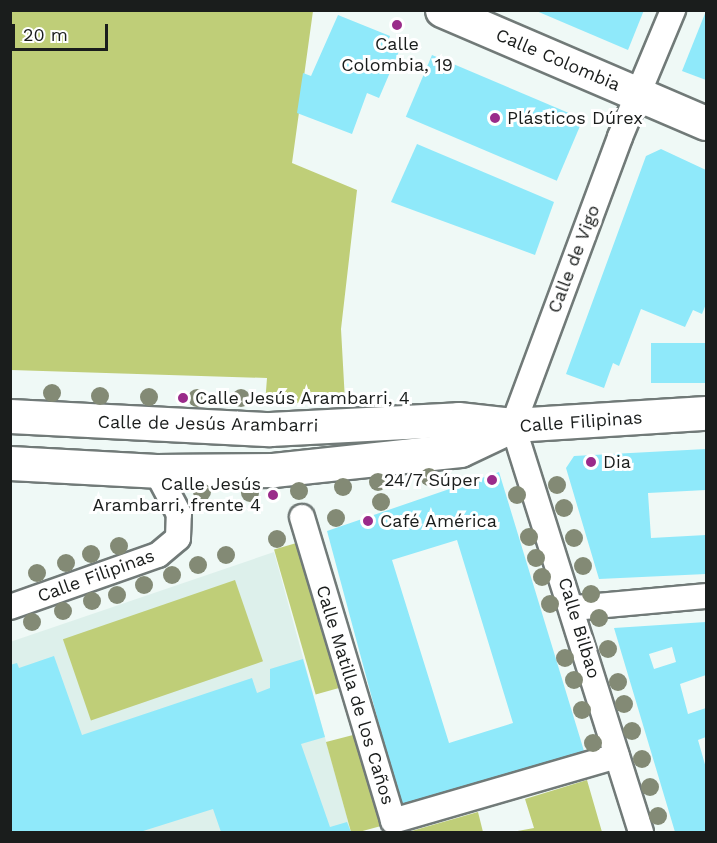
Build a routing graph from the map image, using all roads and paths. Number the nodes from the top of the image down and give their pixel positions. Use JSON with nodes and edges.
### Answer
{"nodes":[{"id":1,"x":442,"y":10,"type":"edge"},
{"id":2,"x":673,"y":10,"type":"edge"},
{"id":3,"x":638,"y":94,"type":"junction"},
{"id":4,"x":706,"y":123,"type":"edge"},
{"id":5,"x":706,"y":413,"type":"edge"},
{"id":6,"x":10,"y":416,"type":"edge"},
{"id":7,"x":513,"y":425,"type":"junction"},
{"id":8,"x":10,"y":463,"type":"edge"},
{"id":9,"x":156,"y":471,"type":"junction"},
{"id":10,"x":302,"y":517,"type":"dead end"},
{"id":11,"x":706,"y":596,"type":"edge"},
{"id":12,"x":10,"y":607,"type":"edge"},
{"id":13,"x":574,"y":608,"type":"junction"},
{"id":14,"x":617,"y":756,"type":"junction"},
{"id":15,"x":641,"y":832,"type":"edge"}],
"edges":[{"from":1,"to":3,"type":"main road","name":"Calle Colombia"},
{"from":2,"to":3,"type":"street","name":"Calle de Vigo"},
{"from":3,"to":4,"type":"main road","name":"Calle Colombia"},
{"from":3,"to":7,"type":"street","name":"Calle de Vigo"},
{"from":5,"to":7,"type":"main road","name":"Calle Filipinas"},
{"from":6,"to":7,"type":"main road","name":"Calle de Jesús Arambarri"},
{"from":7,"to":9,"type":"main road","name":"Calle Filipinas"},
{"from":7,"to":13,"type":"street","name":"Calle Bilbao"},
{"from":8,"to":9,"type":"main road"},
{"from":9,"to":12,"type":"street","name":"Calle Filipinas"},
{"from":10,"to":14,"type":"street","name":"Calle Matilla de los Caños"},
{"from":11,"to":13,"type":"street"},
{"from":13,"to":14,"type":"street","name":"Calle Bilbao"},
{"from":14,"to":15,"type":"street","name":"Calle Bilbao"}]}
